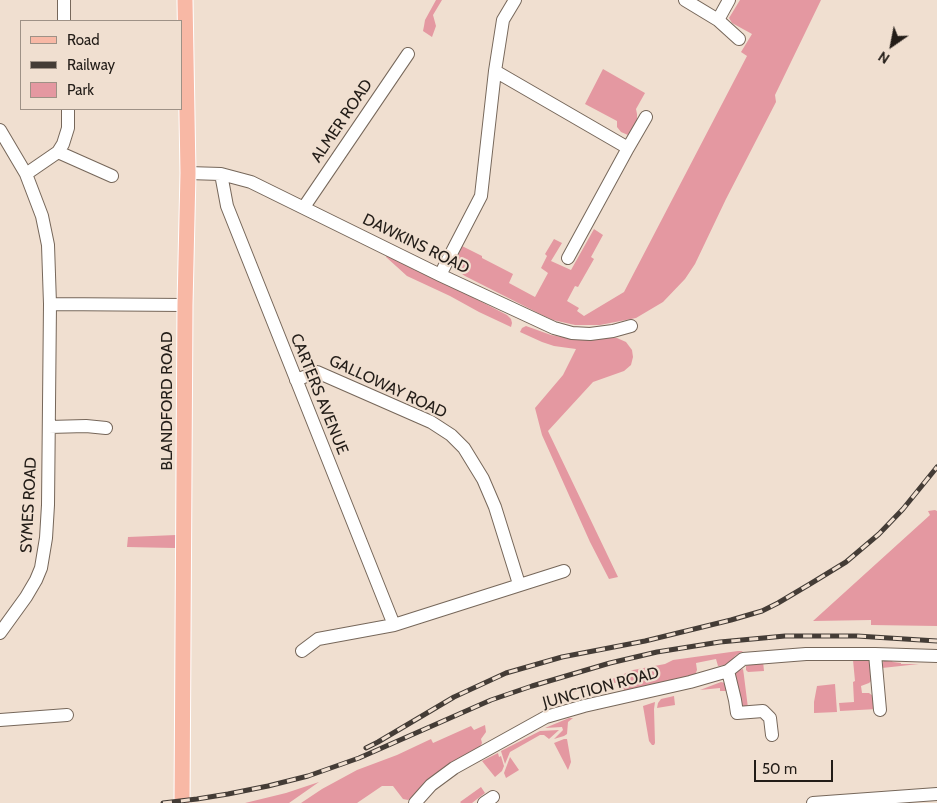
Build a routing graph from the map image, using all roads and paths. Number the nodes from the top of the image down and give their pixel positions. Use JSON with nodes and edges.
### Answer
{"nodes":[{"id":1,"x":64,"y":0,"type":"edge"},
{"id":2,"x":184,"y":0,"type":"edge"},
{"id":3,"x":515,"y":0,"type":"edge"},
{"id":4,"x":685,"y":0,"type":"edge"},
{"id":5,"x":729,"y":0,"type":"edge"},
{"id":6,"x":64,"y":20,"type":"edge"},
{"id":7,"x":718,"y":20,"type":"junction"},
{"id":8,"x":739,"y":39,"type":"dead end"},
{"id":9,"x":408,"y":54,"type":"dead end"},
{"id":10,"x":495,"y":71,"type":"junction"},
{"id":11,"x":68,"y":110,"type":"edge"},
{"id":12,"x":646,"y":117,"type":"dead end"},
{"id":13,"x":0,"y":130,"type":"edge"},
{"id":14,"x":628,"y":148,"type":"junction"},
{"id":15,"x":58,"y":152,"type":"junction"},
{"id":16,"x":26,"y":174,"type":"junction"},
{"id":17,"x":188,"y":174,"type":"junction"},
{"id":18,"x":221,"y":174,"type":"junction"},
{"id":19,"x":112,"y":176,"type":"dead end"},
{"id":20,"x":304,"y":207,"type":"junction"},
{"id":21,"x":568,"y":258,"type":"dead end"},
{"id":22,"x":440,"y":275,"type":"junction"},
{"id":23,"x":50,"y":304,"type":"junction"},
{"id":24,"x":185,"y":305,"type":"junction"},
{"id":25,"x":631,"y":326,"type":"dead end"},
{"id":26,"x":296,"y":380,"type":"junction"},
{"id":27,"x":49,"y":427,"type":"junction"},
{"id":28,"x":106,"y":428,"type":"dead end"},
{"id":29,"x":564,"y":571,"type":"dead end"},
{"id":30,"x":519,"y":584,"type":"junction"},
{"id":31,"x":394,"y":625,"type":"junction"},
{"id":32,"x":0,"y":633,"type":"edge"},
{"id":33,"x":302,"y":651,"type":"dead end"},
{"id":34,"x":875,"y":654,"type":"junction"},
{"id":35,"x":937,"y":656,"type":"edge"},
{"id":36,"x":728,"y":671,"type":"junction"},
{"id":37,"x":880,"y":710,"type":"dead end"},
{"id":38,"x":67,"y":714,"type":"dead end"},
{"id":39,"x":0,"y":720,"type":"edge"},
{"id":40,"x":772,"y":735,"type":"dead end"},
{"id":41,"x":937,"y":794,"type":"edge"},
{"id":42,"x":182,"y":803,"type":"edge"},
{"id":43,"x":415,"y":803,"type":"edge"},
{"id":44,"x":812,"y":803,"type":"edge"}],
"edges":[{"from":1,"to":6,"type":"street"},
{"from":2,"to":17,"type":"main road","name":"BLANDFORD ROAD"},
{"from":3,"to":10,"type":"street"},
{"from":4,"to":7,"type":"street"},
{"from":5,"to":7,"type":"street"},
{"from":7,"to":8,"type":"street"},
{"from":9,"to":20,"type":"street","name":"ALMER ROAD"},
{"from":10,"to":14,"type":"street"},
{"from":10,"to":22,"type":"street"},
{"from":11,"to":15,"type":"street"},
{"from":12,"to":14,"type":"street"},
{"from":13,"to":16,"type":"street","name":"SYMES ROAD"},
{"from":14,"to":21,"type":"street"},
{"from":15,"to":16,"type":"street"},
{"from":15,"to":19,"type":"street"},
{"from":16,"to":23,"type":"street","name":"SYMES ROAD"},
{"from":17,"to":18,"type":"street","name":"DAWKINS ROAD"},
{"from":17,"to":24,"type":"main road","name":"BLANDFORD ROAD"},
{"from":18,"to":20,"type":"street","name":"DAWKINS ROAD"},
{"from":18,"to":26,"type":"street","name":"CARTERS AVENUE"},
{"from":20,"to":22,"type":"street","name":"DAWKINS ROAD"},
{"from":22,"to":25,"type":"street","name":"DAWKINS ROAD"},
{"from":23,"to":24,"type":"street"},
{"from":23,"to":27,"type":"street","name":"SYMES ROAD"},
{"from":24,"to":42,"type":"main road","name":"BLANDFORD ROAD"},
{"from":26,"to":30,"type":"street","name":"GALLOWAY ROAD"},
{"from":26,"to":31,"type":"street","name":"CARTERS AVENUE"},
{"from":27,"to":28,"type":"street"},
{"from":27,"to":32,"type":"street","name":"SYMES ROAD"},
{"from":29,"to":30,"type":"street"},
{"from":30,"to":31,"type":"street"},
{"from":31,"to":33,"type":"street"},
{"from":34,"to":35,"type":"street","name":"JUNCTION ROAD"},
{"from":34,"to":36,"type":"street","name":"JUNCTION ROAD"},
{"from":34,"to":37,"type":"street"},
{"from":36,"to":40,"type":"street"},
{"from":36,"to":43,"type":"street","name":"JUNCTION ROAD"},
{"from":38,"to":39,"type":"street"},
{"from":41,"to":44,"type":"street"}]}
